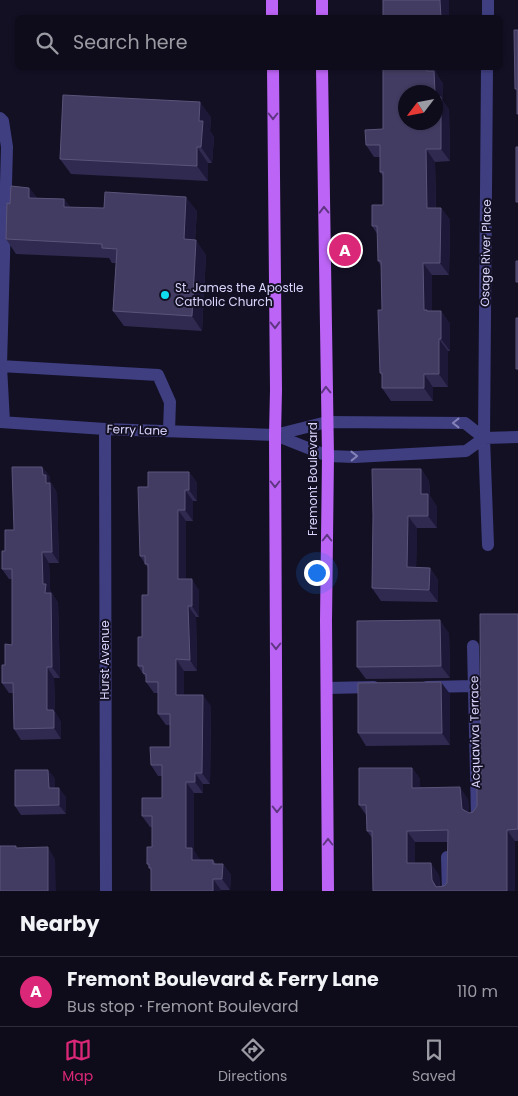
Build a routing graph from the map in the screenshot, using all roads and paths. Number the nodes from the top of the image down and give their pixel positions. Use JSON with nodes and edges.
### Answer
{"nodes":[{"id":1,"x":272,"y":0,"type":"edge"},
{"id":2,"x":322,"y":0,"type":"edge"},
{"id":3,"x":488,"y":0,"type":"edge"},
{"id":4,"x":272,"y":15,"type":"edge"},
{"id":5,"x":322,"y":15,"type":"edge"},
{"id":6,"x":488,"y":15,"type":"edge"},
{"id":7,"x":273,"y":70,"type":"edge"},
{"id":8,"x":322,"y":70,"type":"edge"},
{"id":9,"x":487,"y":70,"type":"edge"},
{"id":10,"x":0,"y":118,"type":"edge"},
{"id":11,"x":1,"y":366,"type":"edge"},
{"id":12,"x":2,"y":422,"type":"edge"},
{"id":13,"x":327,"y":422,"type":"junction"},
{"id":14,"x":105,"y":429,"type":"junction"},
{"id":15,"x":169,"y":431,"type":"junction"},
{"id":16,"x":274,"y":435,"type":"junction"},
{"id":17,"x":518,"y":437,"type":"edge"},
{"id":18,"x":484,"y":438,"type":"junction"},
{"id":19,"x":328,"y":456,"type":"junction"},
{"id":20,"x":488,"y":545,"type":"dead end"},
{"id":21,"x":473,"y":646,"type":"dead end"},
{"id":22,"x":474,"y":686,"type":"junction"},
{"id":23,"x":385,"y":687,"type":"edge"},
{"id":24,"x":415,"y":687,"type":"edge"},
{"id":25,"x":327,"y":688,"type":"junction"},
{"id":26,"x":477,"y":818,"type":"edge"},
{"id":27,"x":447,"y":857,"type":"edge"},
{"id":28,"x":106,"y":891,"type":"edge"},
{"id":29,"x":277,"y":891,"type":"edge"},
{"id":30,"x":328,"y":891,"type":"edge"},
{"id":31,"x":448,"y":891,"type":"edge"}],
"edges":[{"from":1,"to":4,"type":"main road"},
{"from":2,"to":5,"type":"main road"},
{"from":3,"to":6,"type":"street"},
{"from":7,"to":16,"type":"main road","one_way":true},
{"from":13,"to":8,"type":"main road","name":"Fremont Boulevard","one_way":true},
{"from":9,"to":18,"type":"street","name":"Osage River Place"},
{"from":10,"to":11,"type":"street"},
{"from":11,"to":12,"type":"street"},
{"from":11,"to":15,"type":"street"},
{"from":12,"to":14,"type":"street","name":"Ferry Lane"},
{"from":13,"to":16,"type":"street","name":"Ferry Lane"},
{"from":18,"to":13,"type":"street","name":"Ferry Lane","one_way":true},
{"from":13,"to":19,"type":"main road","name":"Fremont Boulevard"},
{"from":14,"to":15,"type":"street","name":"Ferry Lane"},
{"from":14,"to":28,"type":"street","name":"Hurst Avenue"},
{"from":15,"to":16,"type":"street","name":"Ferry Lane"},
{"from":16,"to":19,"type":"street","name":"Ferry Lane"},
{"from":16,"to":29,"type":"main road","one_way":true},
{"from":17,"to":18,"type":"street"},
{"from":19,"to":18,"type":"street","name":"Ferry Lane","one_way":true},
{"from":18,"to":20,"type":"street","name":"Osage River Place"},
{"from":25,"to":19,"type":"main road","name":"Fremont Boulevard","one_way":true},
{"from":21,"to":22,"type":"street","name":"Acquaviva Terrace"},
{"from":22,"to":24,"type":"street"},
{"from":22,"to":26,"type":"street","name":"Acquaviva Terrace"},
{"from":23,"to":25,"type":"street"},
{"from":30,"to":25,"type":"main road","name":"Fremont Boulevard","one_way":true},
{"from":27,"to":31,"type":"street"}]}
